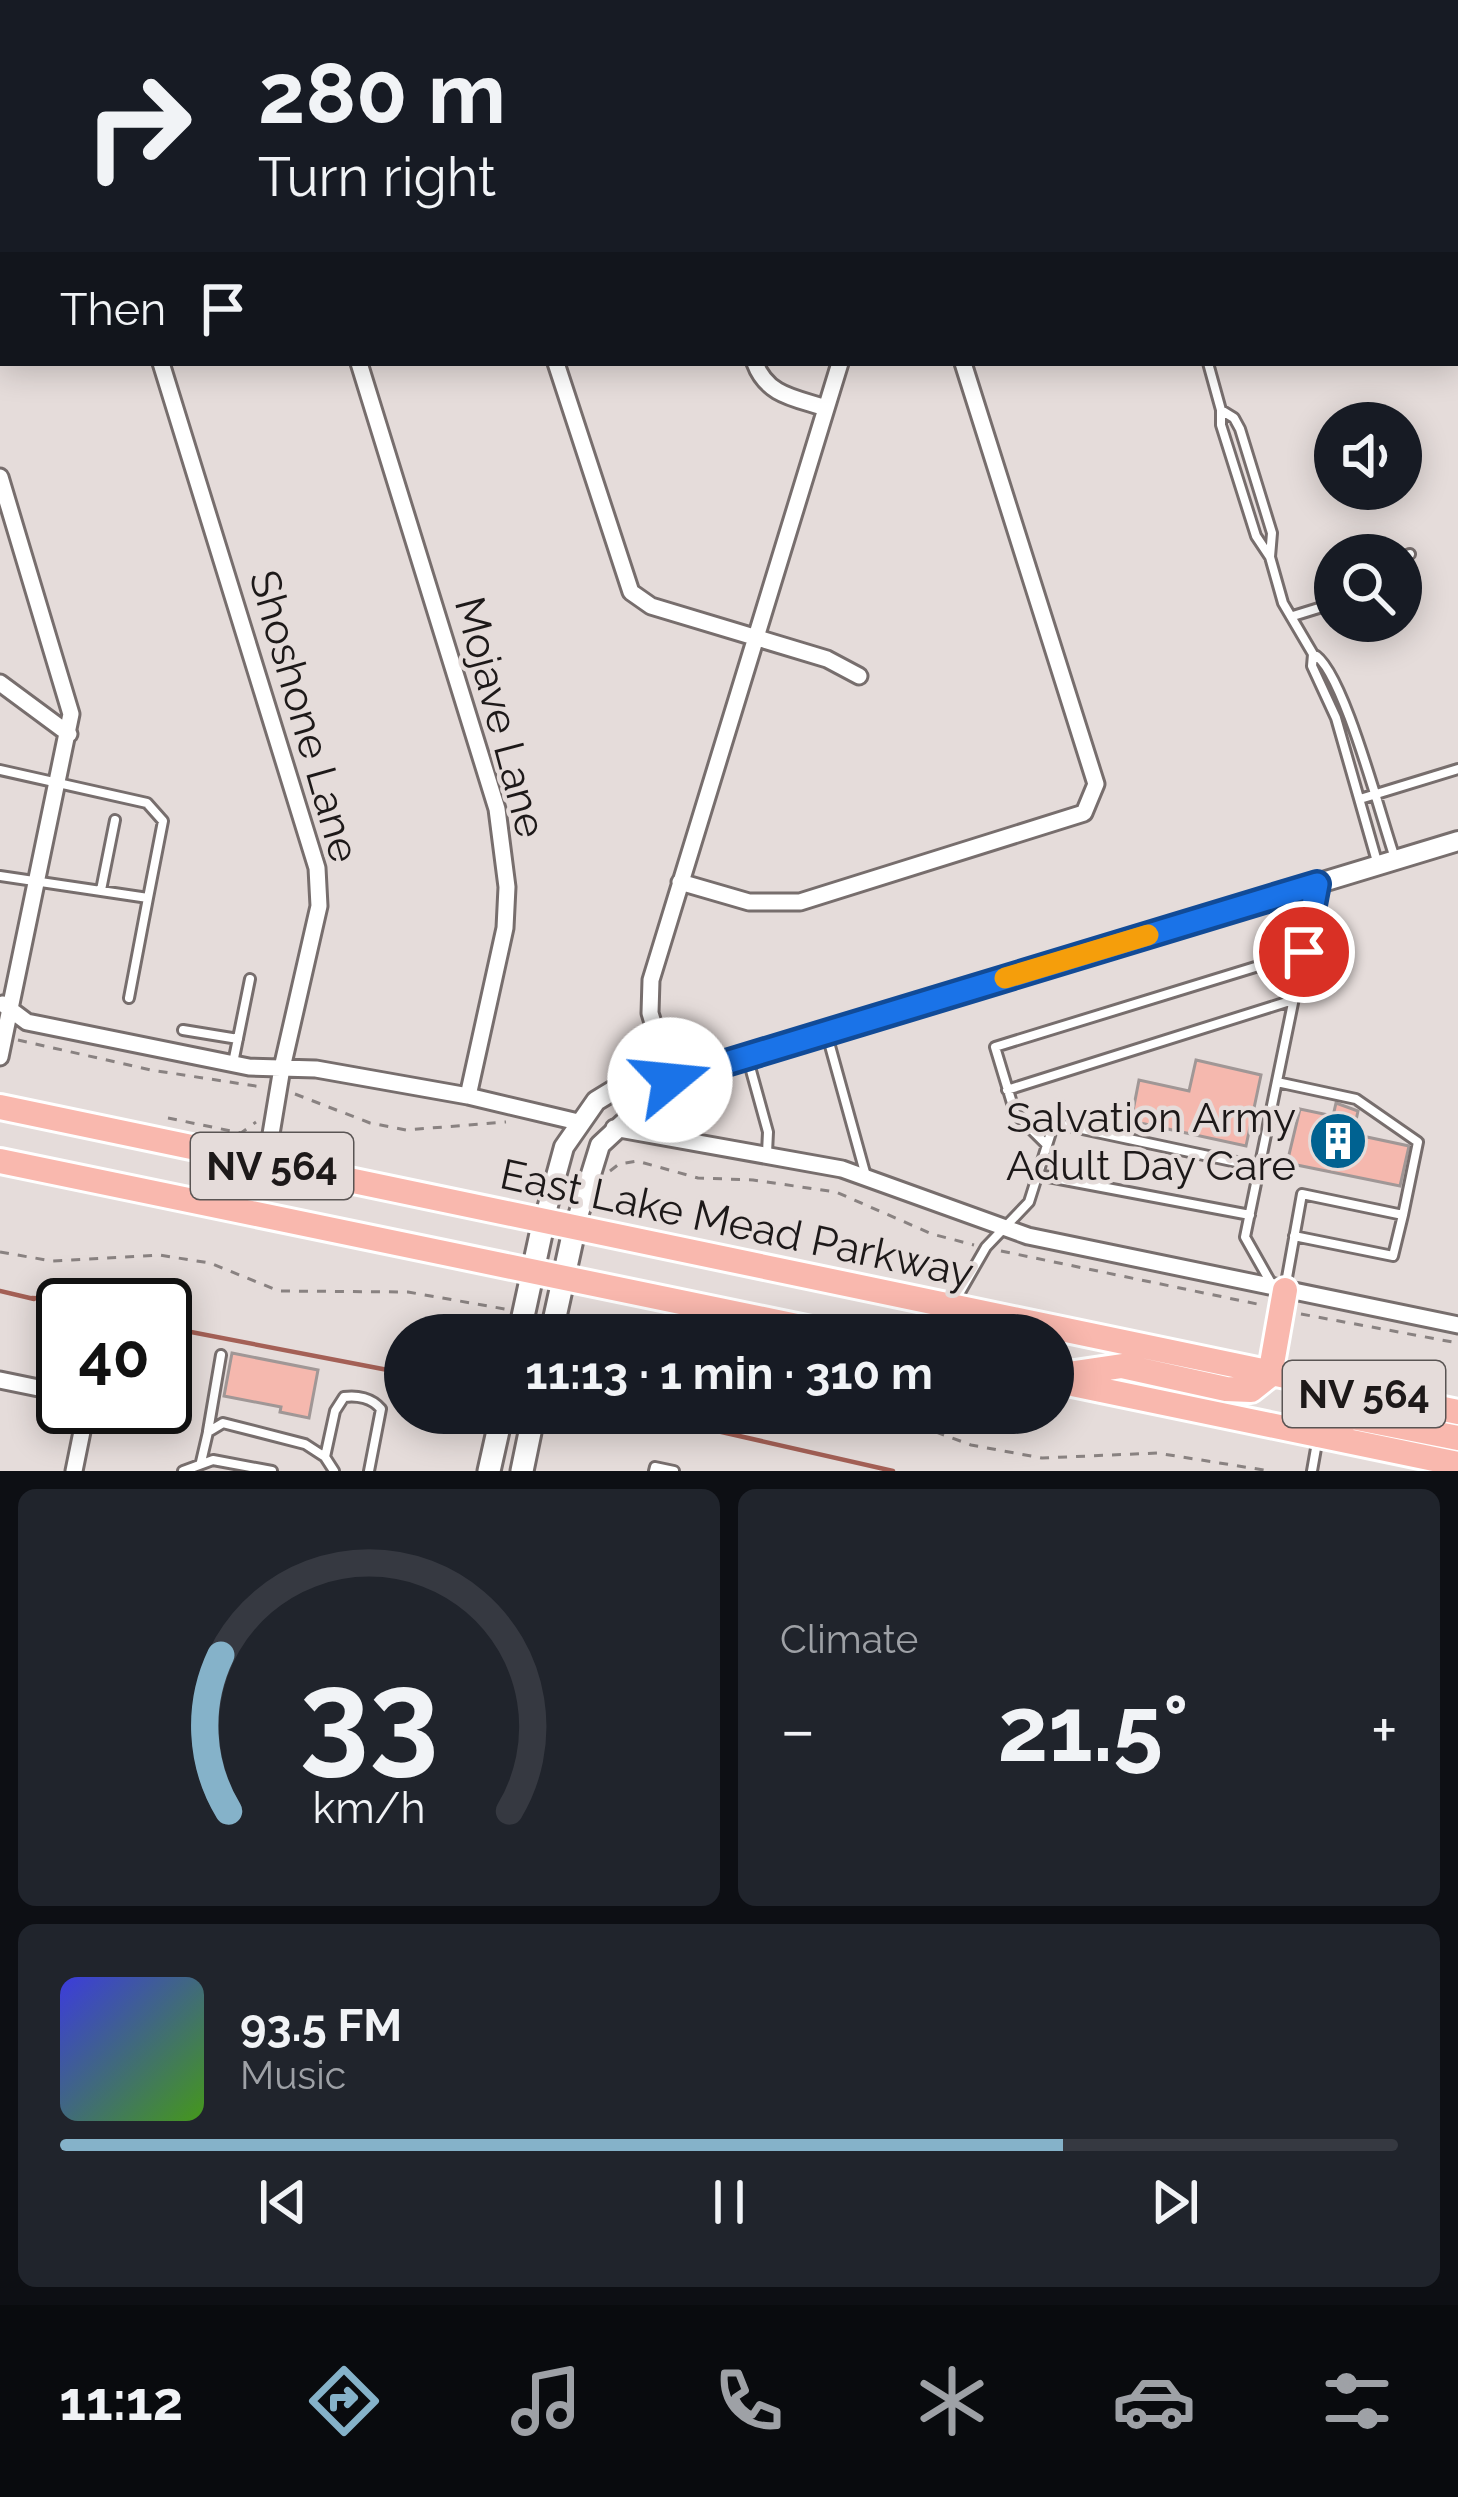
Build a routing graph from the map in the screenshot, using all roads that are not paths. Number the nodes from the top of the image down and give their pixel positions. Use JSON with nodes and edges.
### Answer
{"nodes":[{"id":1,"x":162,"y":366,"type":"edge"},
{"id":2,"x":360,"y":366,"type":"edge"},
{"id":3,"x":557,"y":366,"type":"edge"},
{"id":4,"x":756,"y":366,"type":"edge"},
{"id":5,"x":839,"y":366,"type":"edge"},
{"id":6,"x":964,"y":366,"type":"edge"},
{"id":7,"x":1209,"y":366,"type":"edge"},
{"id":8,"x":826,"y":408,"type":"junction"},
{"id":9,"x":1221,"y":410,"type":"junction"},
{"id":10,"x":1253,"y":473,"type":"junction"},
{"id":11,"x":0,"y":477,"type":"edge"},
{"id":12,"x":1238,"y":478,"type":"junction"},
{"id":13,"x":1270,"y":557,"type":"junction"},
{"id":14,"x":1314,"y":610,"type":"edge"},
{"id":15,"x":1293,"y":616,"type":"junction"},
{"id":16,"x":755,"y":637,"type":"junction"},
{"id":17,"x":1313,"y":654,"type":"junction"},
{"id":18,"x":860,"y":676,"type":"dead end"},
{"id":19,"x":0,"y":683,"type":"edge"},
{"id":20,"x":69,"y":734,"type":"junction"},
{"id":21,"x":1355,"y":736,"type":"junction"},
{"id":22,"x":1342,"y":740,"type":"junction"},
{"id":23,"x":1458,"y":769,"type":"edge"},
{"id":24,"x":0,"y":770,"type":"edge"},
{"id":25,"x":59,"y":783,"type":"junction"},
{"id":26,"x":1373,"y":794,"type":"junction"},
{"id":27,"x":1360,"y":799,"type":"junction"},
{"id":28,"x":115,"y":820,"type":"dead end"},
{"id":29,"x":1458,"y":841,"type":"edge"},
{"id":30,"x":1387,"y":862,"type":"junction"},
{"id":31,"x":0,"y":876,"type":"edge"},
{"id":32,"x":38,"y":880,"type":"junction"},
{"id":33,"x":680,"y":882,"type":"junction"},
{"id":34,"x":1317,"y":884,"type":"junction"},
{"id":35,"x":101,"y":890,"type":"junction"},
{"id":36,"x":148,"y":898,"type":"junction"},
{"id":37,"x":1304,"y":952,"type":"junction"},
{"id":38,"x":250,"y":979,"type":"dead end"},
{"id":39,"x":129,"y":998,"type":"dead end"},
{"id":40,"x":1294,"y":1000,"type":"junction"},
{"id":41,"x":4,"y":1005,"type":"edge"},
{"id":42,"x":183,"y":1030,"type":"dead end"},
{"id":43,"x":826,"y":1032,"type":"junction"},
{"id":44,"x":238,"y":1040,"type":"junction"},
{"id":45,"x":747,"y":1056,"type":"junction"},
{"id":46,"x":0,"y":1057,"type":"edge"},
{"id":47,"x":233,"y":1064,"type":"junction"},
{"id":48,"x":282,"y":1068,"type":"junction"},
{"id":49,"x":670,"y":1080,"type":"junction"},
{"id":50,"x":1277,"y":1082,"type":"junction"},
{"id":51,"x":1007,"y":1090,"type":"junction"},
{"id":52,"x":468,"y":1096,"type":"junction"},
{"id":53,"x":0,"y":1107,"type":"edge"},
{"id":54,"x":578,"y":1122,"type":"junction"},
{"id":55,"x":614,"y":1128,"type":"junction"},
{"id":56,"x":1047,"y":1145,"type":"junction"},
{"id":57,"x":767,"y":1154,"type":"junction"},
{"id":58,"x":0,"y":1161,"type":"edge"},
{"id":59,"x":266,"y":1164,"type":"junction"},
{"id":60,"x":1260,"y":1167,"type":"junction"},
{"id":61,"x":1038,"y":1174,"type":"junction"},
{"id":62,"x":866,"y":1178,"type":"junction"},
{"id":63,"x":1250,"y":1215,"type":"junction"},
{"id":64,"x":1402,"y":1215,"type":"junction"},
{"id":65,"x":544,"y":1220,"type":"junction"},
{"id":66,"x":575,"y":1226,"type":"junction"},
{"id":67,"x":1002,"y":1226,"type":"junction"},
{"id":68,"x":1294,"y":1236,"type":"junction"},
{"id":69,"x":534,"y":1271,"type":"junction"},
{"id":70,"x":563,"y":1277,"type":"junction"},
{"id":71,"x":1280,"y":1296,"type":"junction"},
{"id":72,"x":950,"y":1308,"type":"junction"},
{"id":73,"x":524,"y":1314,"type":"edge"},
{"id":74,"x":555,"y":1314,"type":"edge"},
{"id":75,"x":740,"y":1314,"type":"edge"},
{"id":76,"x":1458,"y":1325,"type":"edge"},
{"id":77,"x":221,"y":1355,"type":"dead end"},
{"id":78,"x":1074,"y":1374,"type":"edge"},
{"id":79,"x":1270,"y":1375,"type":"junction"},
{"id":80,"x":0,"y":1380,"type":"edge"},
{"id":81,"x":1074,"y":1383,"type":"edge"},
{"id":82,"x":36,"y":1387,"type":"edge"},
{"id":83,"x":1458,"y":1412,"type":"edge"},
{"id":84,"x":208,"y":1432,"type":"junction"},
{"id":85,"x":81,"y":1434,"type":"edge"},
{"id":86,"x":497,"y":1434,"type":"edge"},
{"id":87,"x":530,"y":1434,"type":"edge"},
{"id":88,"x":1318,"y":1435,"type":"junction"},
{"id":89,"x":1458,"y":1438,"type":"edge"},
{"id":90,"x":326,"y":1457,"type":"junction"},
{"id":91,"x":201,"y":1462,"type":"junction"},
{"id":92,"x":1458,"y":1464,"type":"edge"},
{"id":93,"x":74,"y":1471,"type":"edge"},
{"id":94,"x":183,"y":1471,"type":"edge"},
{"id":95,"x":272,"y":1471,"type":"edge"},
{"id":96,"x":334,"y":1471,"type":"edge"},
{"id":97,"x":369,"y":1471,"type":"edge"},
{"id":98,"x":489,"y":1471,"type":"edge"},
{"id":99,"x":522,"y":1471,"type":"edge"},
{"id":100,"x":654,"y":1471,"type":"edge"},
{"id":101,"x":674,"y":1471,"type":"edge"},
{"id":102,"x":1312,"y":1471,"type":"edge"}],
"edges":[{"from":1,"to":48,"type":"street","name":"Shoshone Lane"},
{"from":2,"to":52,"type":"street","name":"Mojave Lane"},
{"from":3,"to":16,"type":"street"},
{"from":4,"to":8,"type":"street"},
{"from":5,"to":8,"type":"street"},
{"from":6,"to":33,"type":"street"},
{"from":7,"to":9,"type":"lane"},
{"from":8,"to":16,"type":"street"},
{"from":9,"to":10,"type":"lane"},
{"from":9,"to":12,"type":"lane"},
{"from":10,"to":12,"type":"lane"},
{"from":10,"to":13,"type":"lane"},
{"from":11,"to":20,"type":"street"},
{"from":12,"to":13,"type":"lane"},
{"from":13,"to":15,"type":"lane"},
{"from":14,"to":15,"type":"lane"},
{"from":15,"to":17,"type":"lane"},
{"from":16,"to":18,"type":"street"},
{"from":16,"to":33,"type":"street"},
{"from":17,"to":21,"type":"lane"},
{"from":17,"to":22,"type":"lane"},
{"from":19,"to":20,"type":"street"},
{"from":20,"to":25,"type":"street"},
{"from":21,"to":22,"type":"lane"},
{"from":21,"to":26,"type":"lane"},
{"from":22,"to":27,"type":"lane"},
{"from":23,"to":26,"type":"lane"},
{"from":24,"to":25,"type":"lane"},
{"from":25,"to":32,"type":"street"},
{"from":25,"to":36,"type":"lane"},
{"from":26,"to":27,"type":"lane"},
{"from":26,"to":30,"type":"lane"},
{"from":27,"to":30,"type":"lane"},
{"from":28,"to":35,"type":"lane"},
{"from":29,"to":30,"type":"street"},
{"from":30,"to":34,"type":"street"},
{"from":31,"to":32,"type":"lane"},
{"from":32,"to":35,"type":"lane"},
{"from":32,"to":41,"type":"street"},
{"from":33,"to":49,"type":"street"},
{"from":34,"to":37,"type":"lane"},
{"from":34,"to":43,"type":"street"},
{"from":35,"to":36,"type":"lane"},
{"from":36,"to":39,"type":"lane"},
{"from":37,"to":40,"type":"lane"},
{"from":37,"to":51,"type":"lane"},
{"from":38,"to":44,"type":"lane"},
{"from":40,"to":50,"type":"lane"},
{"from":40,"to":51,"type":"lane"},
{"from":41,"to":46,"type":"street"},
{"from":41,"to":47,"type":"street"},
{"from":42,"to":44,"type":"lane"},
{"from":43,"to":45,"type":"street"},
{"from":43,"to":62,"type":"lane"},
{"from":44,"to":47,"type":"lane"},
{"from":45,"to":49,"type":"street"},
{"from":45,"to":57,"type":"lane"},
{"from":47,"to":48,"type":"street"},
{"from":48,"to":52,"type":"street"},
{"from":48,"to":59,"type":"street","name":"Shoshone Lane"},
{"from":49,"to":54,"type":"street"},
{"from":49,"to":55,"type":"street"},
{"from":50,"to":60,"type":"lane"},
{"from":50,"to":64,"type":"lane"},
{"from":51,"to":56,"type":"lane"},
{"from":52,"to":54,"type":"street"},
{"from":53,"to":59,"type":"main road","name":"East Lake Mead Parkway","number":"NV 564"},
{"from":54,"to":65,"type":"street"},
{"from":55,"to":57,"type":"street"},
{"from":55,"to":66,"type":"street"},
{"from":56,"to":60,"type":"lane"},
{"from":56,"to":61,"type":"lane"},
{"from":57,"to":62,"type":"street"},
{"from":58,"to":69,"type":"main road","name":"East Lake Mead Parkway","number":"NV 564"},
{"from":59,"to":65,"type":"main road","name":"East Lake Mead Parkway","number":"NV 564"},
{"from":60,"to":63,"type":"lane"},
{"from":61,"to":63,"type":"lane"},
{"from":61,"to":67,"type":"lane"},
{"from":62,"to":67,"type":"street"},
{"from":63,"to":71,"type":"lane"},
{"from":64,"to":68,"type":"lane"},
{"from":64,"to":68,"type":"lane"},
{"from":65,"to":66,"type":"main road","name":"East Lake Mead Parkway","number":"NV 564"},
{"from":65,"to":69,"type":"main road"},
{"from":66,"to":70,"type":"main road"},
{"from":66,"to":72,"type":"main road","name":"East Lake Mead Parkway","number":"NV 564"},
{"from":67,"to":71,"type":"street"},
{"from":67,"to":72,"type":"lane"},
{"from":68,"to":71,"type":"lane"},
{"from":69,"to":70,"type":"main road","name":"East Lake Mead Parkway","number":"NV 564"},
{"from":69,"to":73,"type":"main road"},
{"from":70,"to":74,"type":"main road"},
{"from":70,"to":75,"type":"main road","name":"East Lake Mead Parkway","number":"NV 564"},
{"from":71,"to":76,"type":"street"},
{"from":71,"to":79,"type":"main road"},
{"from":72,"to":79,"type":"main road","name":"East Lake Mead Parkway","number":"NV 564"},
{"from":77,"to":84,"type":"lane"},
{"from":78,"to":79,"type":"main road"},
{"from":79,"to":83,"type":"main road","name":"East Lake Mead Parkway","number":"NV 564"},
{"from":80,"to":82,"type":"street"},
{"from":81,"to":88,"type":"main road","number":"NV 564"},
{"from":84,"to":90,"type":"lane"},
{"from":84,"to":91,"type":"lane"},
{"from":85,"to":93,"type":"street"},
{"from":86,"to":98,"type":"main road"},
{"from":87,"to":99,"type":"main road"},
{"from":88,"to":89,"type":"main road"},
{"from":88,"to":92,"type":"main road","number":"NV 564"},
{"from":88,"to":102,"type":"lane"},
{"from":90,"to":96,"type":"lane"},
{"from":90,"to":97,"type":"lane"},
{"from":91,"to":94,"type":"lane"},
{"from":91,"to":95,"type":"lane"},
{"from":100,"to":101,"type":"lane"}]}
